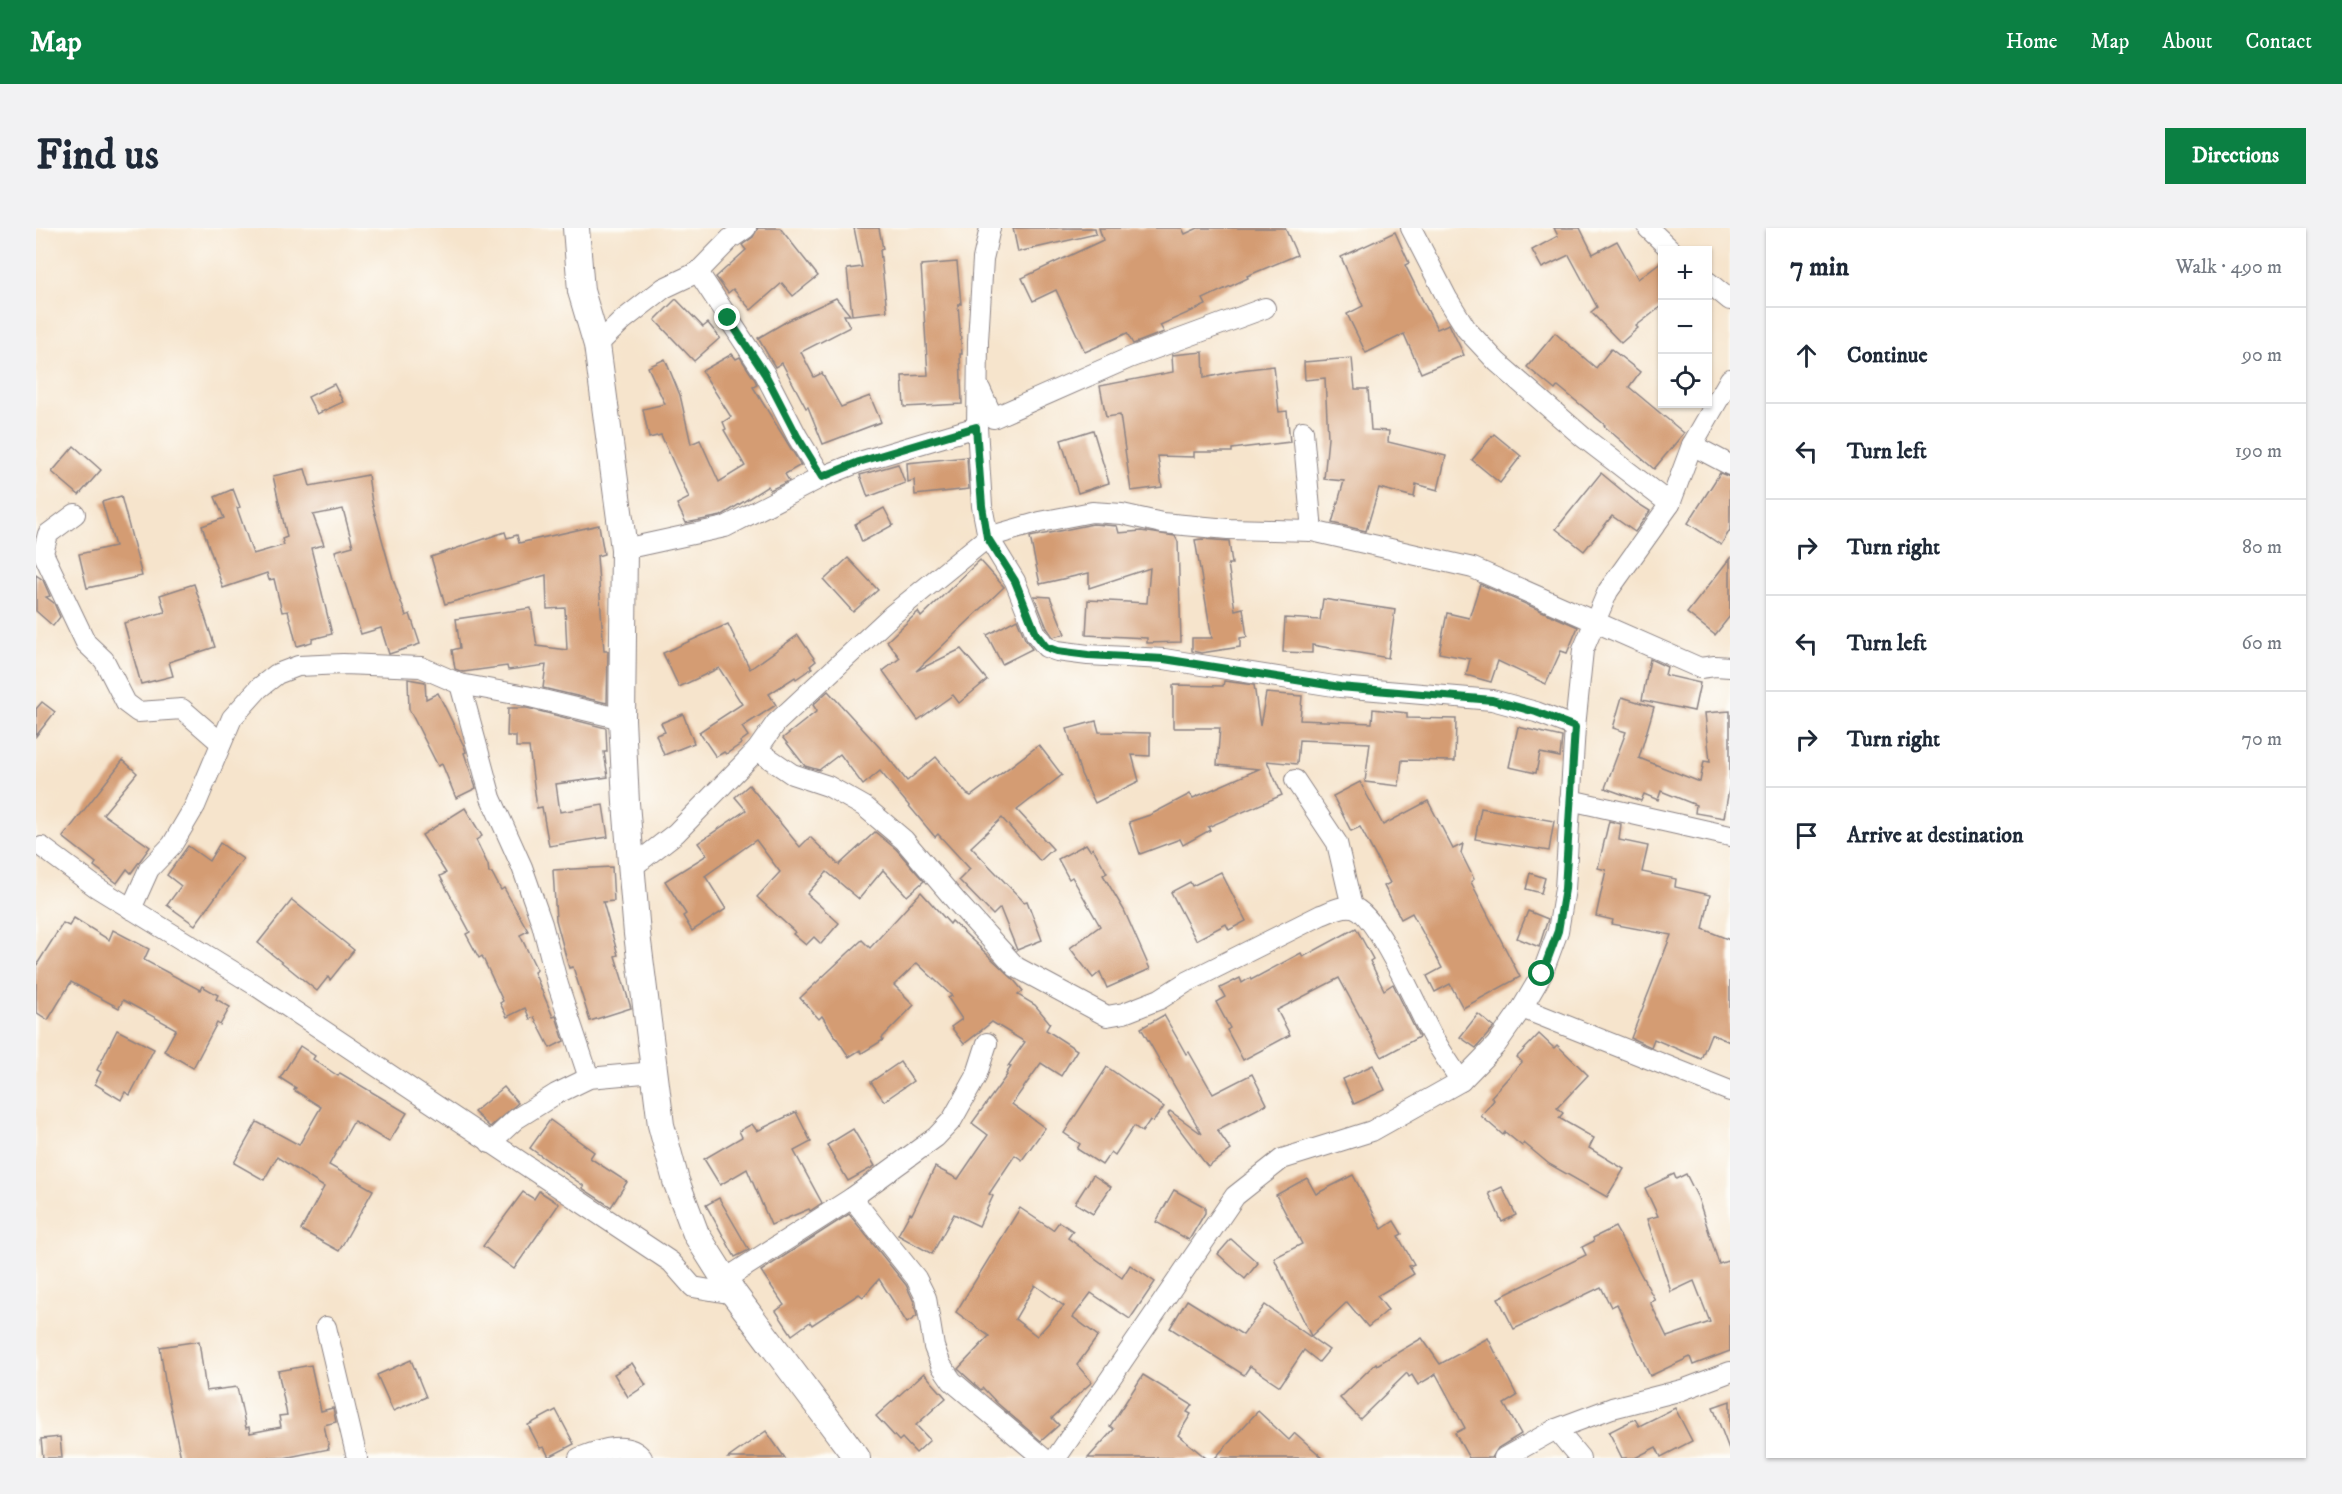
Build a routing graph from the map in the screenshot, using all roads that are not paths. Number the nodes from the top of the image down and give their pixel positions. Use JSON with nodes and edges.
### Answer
{"nodes":[{"id":1,"x":576,"y":228,"type":"edge"},
{"id":2,"x":746,"y":228,"type":"edge"},
{"id":3,"x":990,"y":228,"type":"edge"},
{"id":4,"x":1411,"y":228,"type":"edge"},
{"id":5,"x":1648,"y":228,"type":"edge"},
{"id":6,"x":1667,"y":246,"type":"edge"},
{"id":7,"x":698,"y":272,"type":"junction"},
{"id":8,"x":1712,"y":286,"type":"edge"},
{"id":9,"x":1730,"y":300,"type":"edge"},
{"id":10,"x":1265,"y":308,"type":"dead end"},
{"id":11,"x":597,"y":345,"type":"junction"},
{"id":12,"x":1730,"y":379,"type":"edge"},
{"id":13,"x":978,"y":384,"type":"junction"},
{"id":14,"x":976,"y":427,"type":"junction"},
{"id":15,"x":1303,"y":431,"type":"dead end"},
{"id":16,"x":1692,"y":445,"type":"junction"},
{"id":17,"x":1730,"y":465,"type":"edge"},
{"id":18,"x":822,"y":477,"type":"junction"},
{"id":19,"x":1670,"y":504,"type":"junction"},
{"id":20,"x":75,"y":514,"type":"dead end"},
{"id":21,"x":1312,"y":531,"type":"junction"},
{"id":22,"x":987,"y":537,"type":"junction"},
{"id":23,"x":624,"y":549,"type":"junction"},
{"id":24,"x":1596,"y":622,"type":"junction"},
{"id":25,"x":1730,"y":667,"type":"edge"},
{"id":26,"x":460,"y":684,"type":"junction"},
{"id":27,"x":622,"y":719,"type":"junction"},
{"id":28,"x":1575,"y":727,"type":"junction"},
{"id":29,"x":221,"y":743,"type":"junction"},
{"id":30,"x":757,"y":750,"type":"junction"},
{"id":31,"x":1295,"y":780,"type":"dead end"},
{"id":32,"x":1570,"y":800,"type":"junction"},
{"id":33,"x":1730,"y":836,"type":"edge"},
{"id":34,"x":42,"y":848,"type":"dead end"},
{"id":35,"x":631,"y":868,"type":"junction"},
{"id":36,"x":1352,"y":907,"type":"junction"},
{"id":37,"x":131,"y":909,"type":"junction"},
{"id":38,"x":1522,"y":1008,"type":"junction"},
{"id":39,"x":987,"y":1043,"type":"dead end"},
{"id":40,"x":654,"y":1072,"type":"junction"},
{"id":41,"x":589,"y":1078,"type":"junction"},
{"id":42,"x":1461,"y":1081,"type":"junction"},
{"id":43,"x":1730,"y":1091,"type":"edge"},
{"id":44,"x":489,"y":1143,"type":"junction"},
{"id":45,"x":852,"y":1198,"type":"junction"},
{"id":46,"x":729,"y":1287,"type":"junction"},
{"id":47,"x":326,"y":1327,"type":"dead end"},
{"id":48,"x":1730,"y":1372,"type":"edge"},
{"id":49,"x":1556,"y":1429,"type":"junction"},
{"id":50,"x":357,"y":1458,"type":"edge"},
{"id":51,"x":579,"y":1458,"type":"edge"},
{"id":52,"x":642,"y":1458,"type":"edge"},
{"id":53,"x":857,"y":1458,"type":"edge"},
{"id":54,"x":1043,"y":1458,"type":"edge"},
{"id":55,"x":1056,"y":1458,"type":"edge"},
{"id":56,"x":1504,"y":1458,"type":"edge"},
{"id":57,"x":1580,"y":1458,"type":"edge"}],
"edges":[{"from":1,"to":11,"type":"street"},
{"from":2,"to":7,"type":"street"},
{"from":3,"to":13,"type":"street"},
{"from":4,"to":19,"type":"street"},
{"from":5,"to":6,"type":"street"},
{"from":7,"to":11,"type":"street"},
{"from":7,"to":18,"type":"street"},
{"from":8,"to":9,"type":"street"},
{"from":10,"to":13,"type":"street"},
{"from":11,"to":23,"type":"street"},
{"from":12,"to":16,"type":"street"},
{"from":13,"to":14,"type":"street"},
{"from":14,"to":18,"type":"street"},
{"from":14,"to":22,"type":"street"},
{"from":15,"to":21,"type":"street"},
{"from":16,"to":17,"type":"street"},
{"from":16,"to":19,"type":"street"},
{"from":18,"to":23,"type":"street"},
{"from":19,"to":24,"type":"street"},
{"from":20,"to":29,"type":"street"},
{"from":21,"to":22,"type":"street"},
{"from":21,"to":24,"type":"street"},
{"from":22,"to":28,"type":"street"},
{"from":22,"to":30,"type":"street"},
{"from":23,"to":27,"type":"street"},
{"from":24,"to":25,"type":"street"},
{"from":24,"to":28,"type":"street"},
{"from":26,"to":27,"type":"street"},
{"from":26,"to":29,"type":"street"},
{"from":26,"to":41,"type":"street"},
{"from":27,"to":35,"type":"street"},
{"from":28,"to":32,"type":"street"},
{"from":29,"to":37,"type":"street"},
{"from":30,"to":35,"type":"street"},
{"from":30,"to":36,"type":"street"},
{"from":31,"to":36,"type":"street"},
{"from":32,"to":33,"type":"street"},
{"from":32,"to":38,"type":"street"},
{"from":34,"to":37,"type":"street"},
{"from":35,"to":40,"type":"street"},
{"from":36,"to":42,"type":"street"},
{"from":37,"to":44,"type":"street"},
{"from":38,"to":42,"type":"street"},
{"from":38,"to":43,"type":"street"},
{"from":39,"to":45,"type":"street"},
{"from":40,"to":41,"type":"street"},
{"from":40,"to":46,"type":"street"},
{"from":41,"to":44,"type":"street"},
{"from":42,"to":55,"type":"street"},
{"from":44,"to":46,"type":"street"},
{"from":45,"to":46,"type":"street"},
{"from":45,"to":54,"type":"street"},
{"from":46,"to":53,"type":"street"},
{"from":47,"to":50,"type":"street"},
{"from":48,"to":49,"type":"street"},
{"from":49,"to":56,"type":"street"},
{"from":49,"to":57,"type":"street"},
{"from":51,"to":52,"type":"street"}]}
